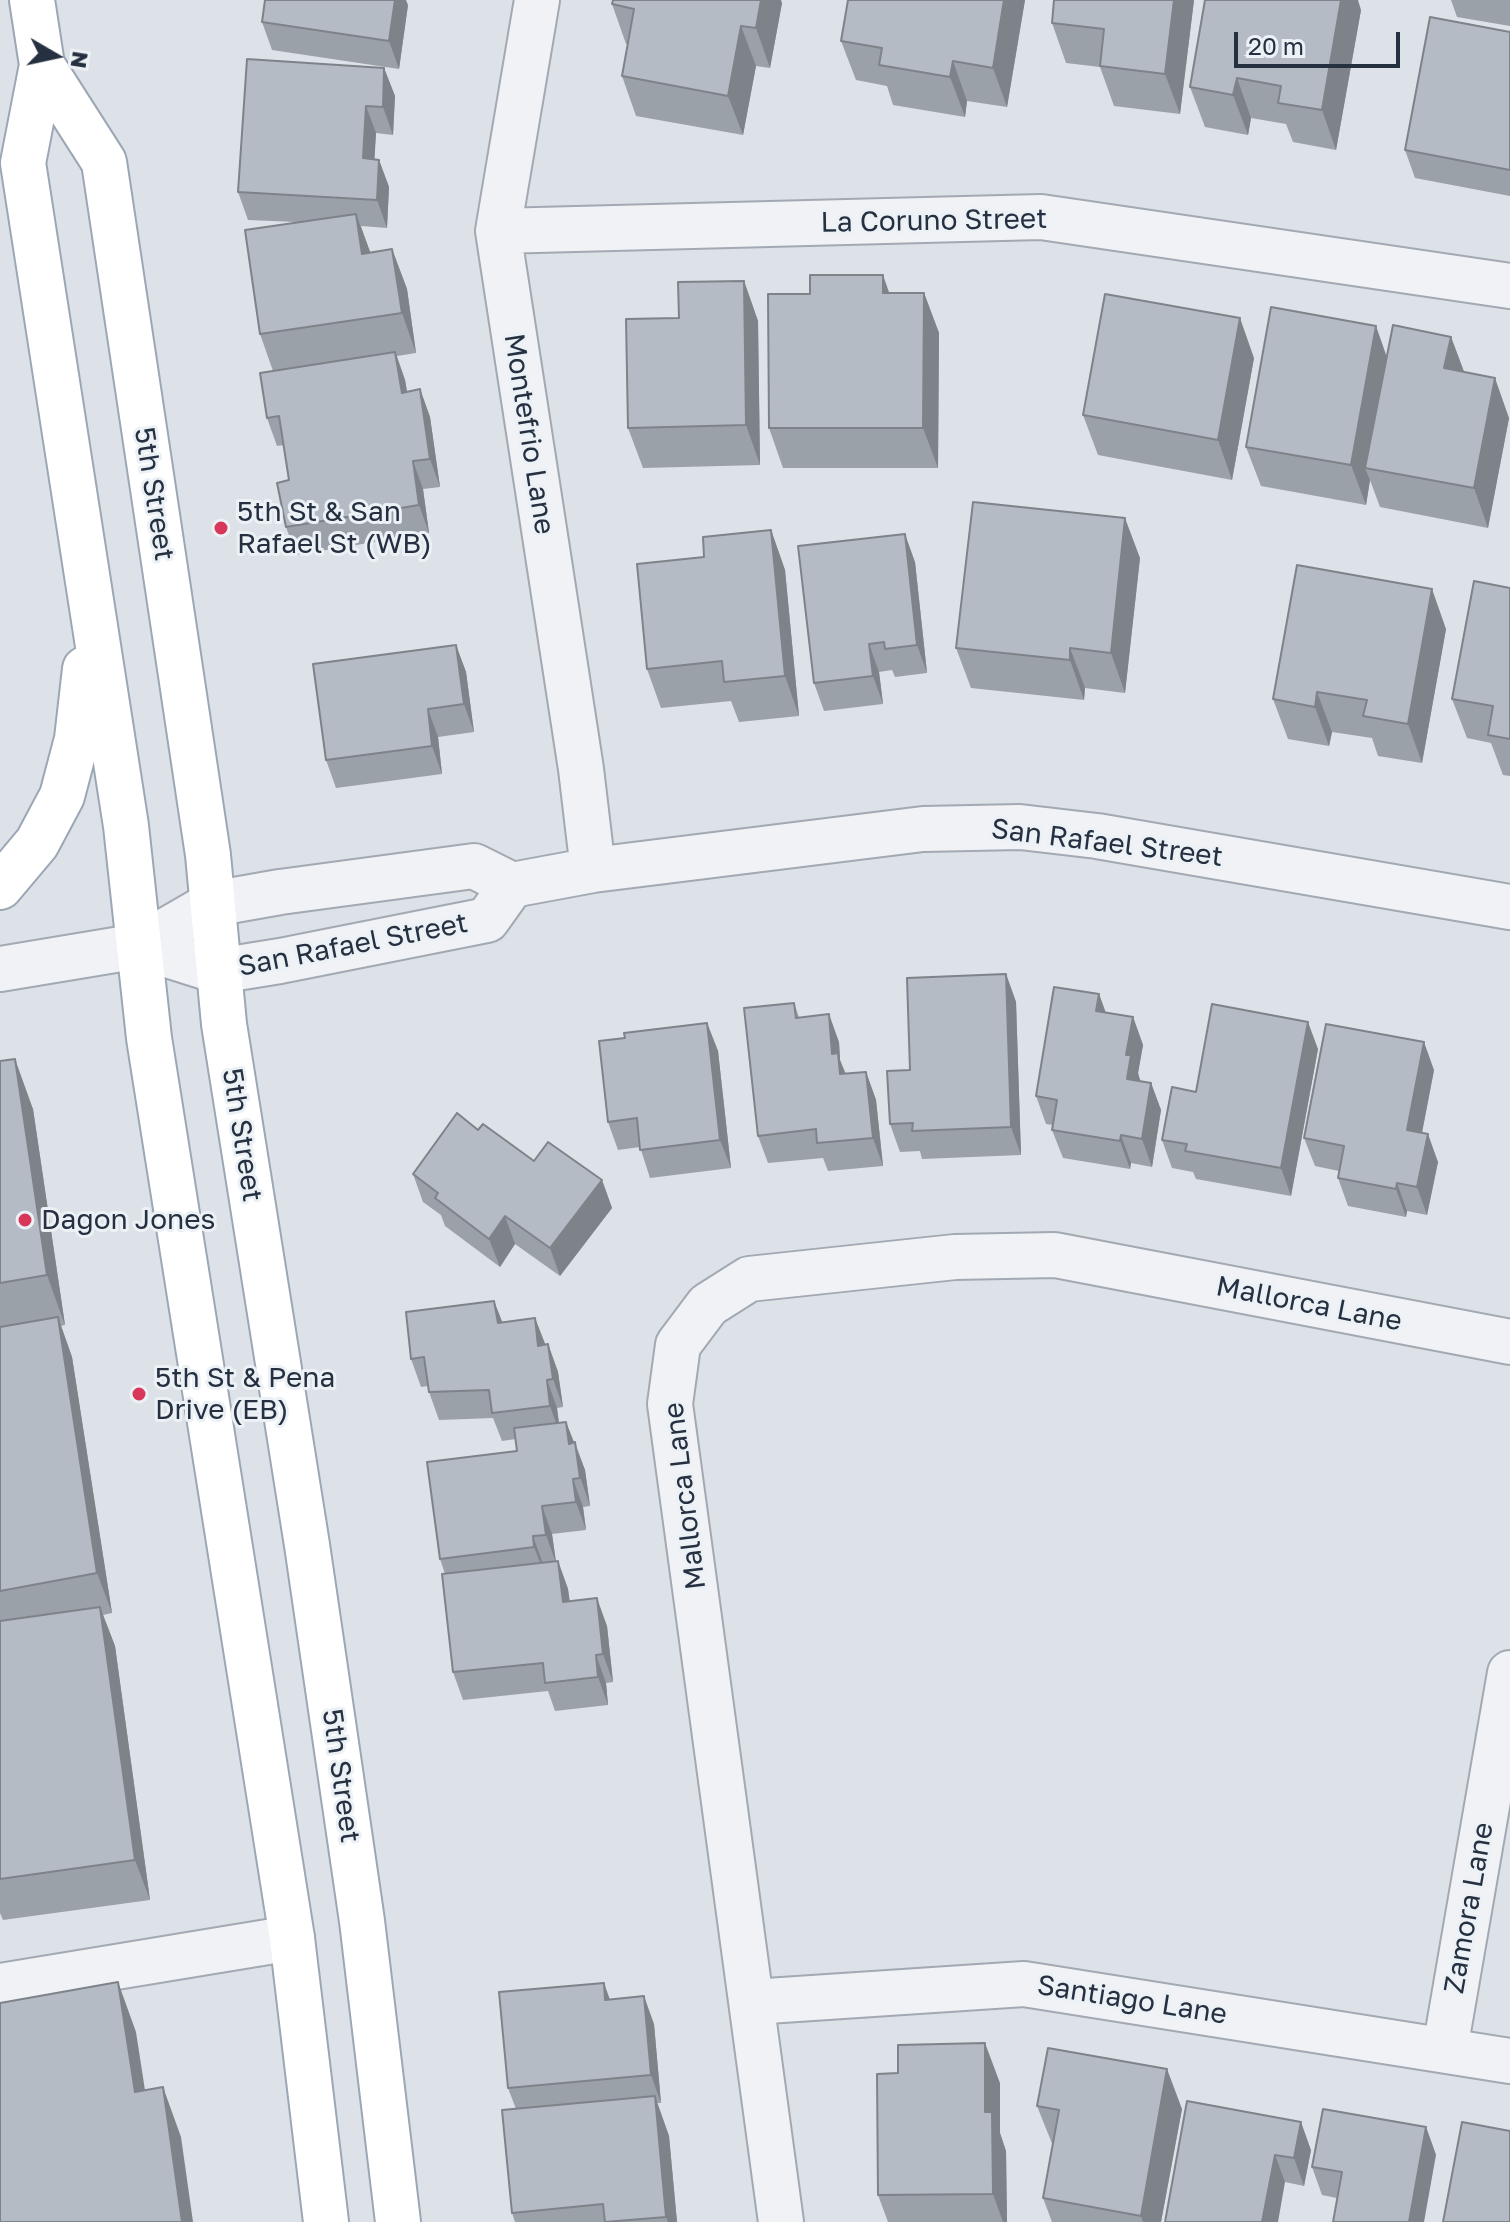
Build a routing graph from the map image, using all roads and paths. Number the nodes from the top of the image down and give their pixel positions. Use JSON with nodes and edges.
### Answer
{"nodes":[{"id":1,"x":32,"y":0,"type":"edge"},
{"id":2,"x":537,"y":0,"type":"edge"},
{"id":3,"x":42,"y":65,"type":"junction"},
{"id":4,"x":498,"y":231,"type":"junction"},
{"id":5,"x":1510,"y":286,"type":"edge"},
{"id":6,"x":89,"y":603,"type":"junction"},
{"id":7,"x":593,"y":870,"type":"junction"},
{"id":8,"x":512,"y":885,"type":"junction"},
{"id":9,"x":0,"y":887,"type":"edge"},
{"id":10,"x":212,"y":904,"type":"junction"},
{"id":11,"x":1510,"y":907,"type":"edge"},
{"id":12,"x":139,"y":946,"type":"junction"},
{"id":13,"x":0,"y":969,"type":"edge"},
{"id":14,"x":218,"y":971,"type":"junction"},
{"id":15,"x":1510,"y":1342,"type":"edge"},
{"id":16,"x":1510,"y":1673,"type":"edge"},
{"id":17,"x":292,"y":1938,"type":"junction"},
{"id":18,"x":0,"y":1986,"type":"edge"},
{"id":19,"x":752,"y":2002,"type":"junction"},
{"id":20,"x":1445,"y":2049,"type":"junction"},
{"id":21,"x":1510,"y":2061,"type":"edge"},
{"id":22,"x":326,"y":2222,"type":"edge"},
{"id":23,"x":398,"y":2222,"type":"edge"},
{"id":24,"x":781,"y":2222,"type":"edge"}],
"edges":[{"from":1,"to":3,"type":"main road","name":"5th Street"},
{"from":2,"to":4,"type":"street","name":"Montefrio Lane"},
{"from":3,"to":6,"type":"main road","name":"5th Street"},
{"from":3,"to":10,"type":"main road","name":"5th Street"},
{"from":4,"to":5,"type":"street","name":"La Coruno Street"},
{"from":4,"to":7,"type":"street","name":"Montefrio Lane"},
{"from":6,"to":9,"type":"main road"},
{"from":6,"to":12,"type":"main road","name":"5th Street"},
{"from":7,"to":8,"type":"street","name":"San Rafael Street"},
{"from":7,"to":11,"type":"street","name":"San Rafael Street"},
{"from":8,"to":10,"type":"street","name":"San Rafael Street"},
{"from":8,"to":14,"type":"street","name":"San Rafael Street"},
{"from":10,"to":12,"type":"street","name":"San Rafael Street"},
{"from":10,"to":14,"type":"main road","name":"5th Street"},
{"from":12,"to":13,"type":"street"},
{"from":12,"to":14,"type":"street","name":"San Rafael Street"},
{"from":12,"to":17,"type":"main road","name":"5th Street"},
{"from":14,"to":23,"type":"main road","name":"5th Street"},
{"from":15,"to":19,"type":"street","name":"Mallorca Lane"},
{"from":16,"to":20,"type":"street","name":"Zamora Lane"},
{"from":17,"to":18,"type":"street"},
{"from":17,"to":22,"type":"main road","name":"5th Street"},
{"from":19,"to":20,"type":"street","name":"Santiago Lane"},
{"from":19,"to":24,"type":"street","name":"Mallorca Lane"},
{"from":20,"to":21,"type":"street","name":"Santiago Lane"}]}
